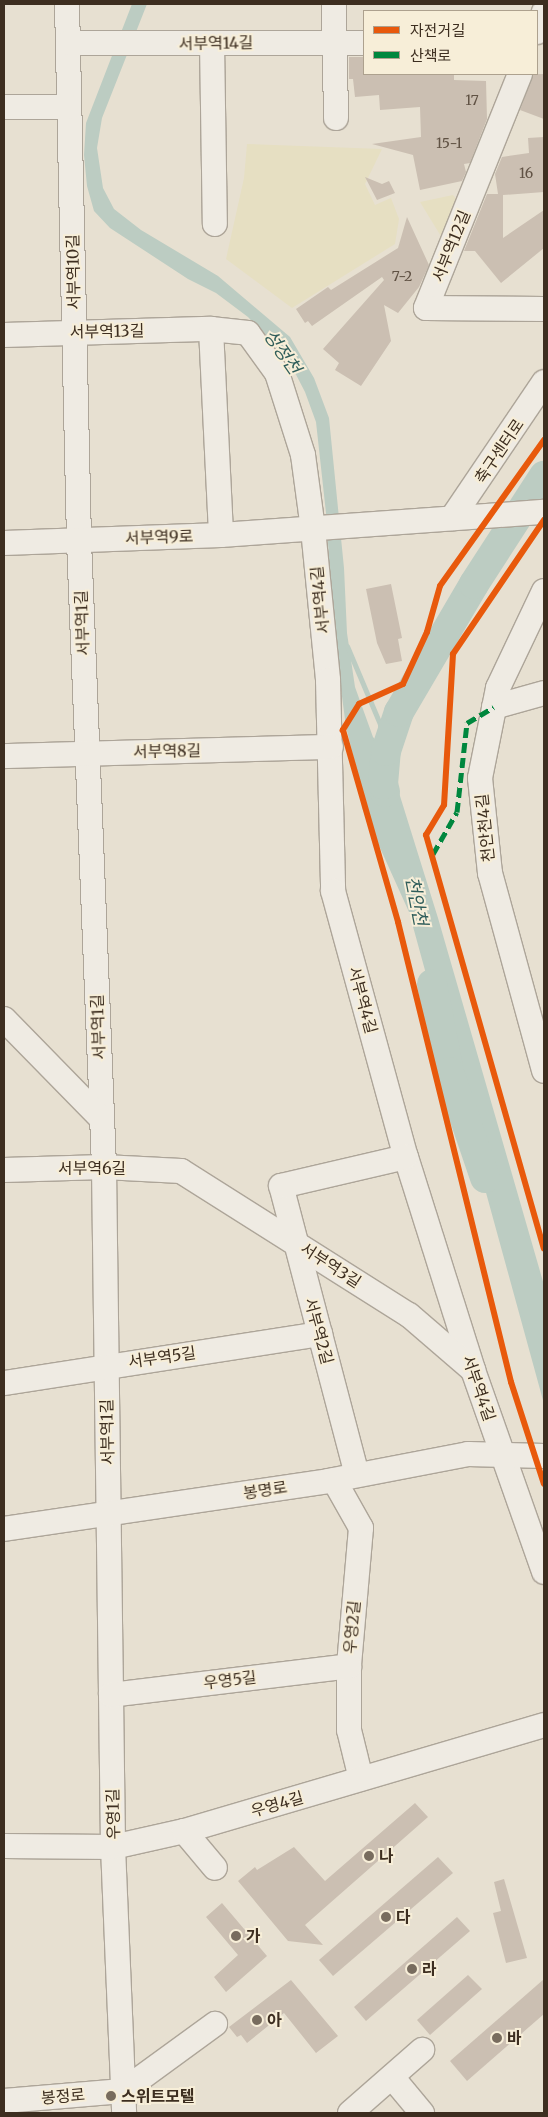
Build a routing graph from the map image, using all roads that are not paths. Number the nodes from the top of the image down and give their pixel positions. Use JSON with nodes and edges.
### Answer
{"nodes":[{"id":1,"x":67,"y":4,"type":"edge"},
{"id":2,"x":334,"y":4,"type":"edge"},
{"id":3,"x":544,"y":12,"type":"edge"},
{"id":4,"x":538,"y":29,"type":"edge"},
{"id":5,"x":334,"y":42,"type":"junction"},
{"id":6,"x":363,"y":42,"type":"edge"},
{"id":7,"x":68,"y":43,"type":"junction"},
{"id":8,"x":212,"y":43,"type":"junction"},
{"id":9,"x":520,"y":75,"type":"edge"},
{"id":10,"x":4,"y":106,"type":"edge"},
{"id":11,"x":69,"y":107,"type":"junction"},
{"id":12,"x":336,"y":118,"type":"dead end"},
{"id":13,"x":214,"y":224,"type":"dead end"},
{"id":14,"x":544,"y":309,"type":"edge"},
{"id":15,"x":211,"y":330,"type":"junction"},
{"id":16,"x":74,"y":332,"type":"junction"},
{"id":17,"x":4,"y":335,"type":"edge"},
{"id":18,"x":544,"y":382,"type":"edge"},
{"id":19,"x":544,"y":512,"type":"edge"},
{"id":20,"x":457,"y":518,"type":"junction"},
{"id":21,"x":313,"y":529,"type":"junction"},
{"id":22,"x":221,"y":535,"type":"junction"},
{"id":23,"x":78,"y":541,"type":"junction"},
{"id":24,"x":4,"y":543,"type":"edge"},
{"id":25,"x":544,"y":591,"type":"edge"},
{"id":26,"x":544,"y":693,"type":"edge"},
{"id":27,"x":494,"y":707,"type":"junction"},
{"id":28,"x":331,"y":747,"type":"junction"},
{"id":29,"x":87,"y":753,"type":"junction"},
{"id":30,"x":4,"y":756,"type":"edge"},
{"id":31,"x":4,"y":1019,"type":"edge"},
{"id":32,"x":539,"y":1038,"type":"edge"},
{"id":33,"x":544,"y":1071,"type":"edge"},
{"id":34,"x":102,"y":1119,"type":"junction"},
{"id":35,"x":406,"y":1157,"type":"junction"},
{"id":36,"x":104,"y":1166,"type":"junction"},
{"id":37,"x":4,"y":1170,"type":"edge"},
{"id":38,"x":181,"y":1171,"type":"joint"},
{"id":39,"x":296,"y":1243,"type":"junction"},
{"id":40,"x":320,"y":1334,"type":"junction"},
{"id":41,"x":105,"y":1365,"type":"junction"},
{"id":42,"x":473,"y":1370,"type":"junction"},
{"id":43,"x":4,"y":1383,"type":"edge"},
{"id":44,"x":502,"y":1455,"type":"junction"},
{"id":45,"x":535,"y":1457,"type":"edge"},
{"id":46,"x":345,"y":1478,"type":"junction"},
{"id":47,"x":109,"y":1514,"type":"junction"},
{"id":48,"x":4,"y":1529,"type":"edge"},
{"id":49,"x":544,"y":1572,"type":"edge"},
{"id":50,"x":349,"y":1666,"type":"junction"},
{"id":51,"x":111,"y":1695,"type":"junction"},
{"id":52,"x":544,"y":1725,"type":"edge"},
{"id":53,"x":361,"y":1779,"type":"junction"},
{"id":54,"x":184,"y":1831,"type":"junction"},
{"id":55,"x":4,"y":1846,"type":"edge"},
{"id":56,"x":113,"y":1846,"type":"junction"},
{"id":57,"x":215,"y":1868,"type":"dead end"},
{"id":58,"x":215,"y":2024,"type":"dead end"},
{"id":59,"x":422,"y":2050,"type":"dead end"},
{"id":60,"x":392,"y":2077,"type":"junction"},
{"id":61,"x":4,"y":2101,"type":"edge"},
{"id":62,"x":123,"y":2102,"type":"edge"},
{"id":63,"x":350,"y":2113,"type":"edge"},
{"id":64,"x":422,"y":2113,"type":"edge"}],
"edges":[{"from":1,"to":7,"type":"street","name":"서부역10길"},
{"from":2,"to":5,"type":"street"},
{"from":3,"to":4,"type":"street"},
{"from":5,"to":6,"type":"street","name":"서부역14길"},
{"from":5,"to":8,"type":"street","name":"서부역14길"},
{"from":5,"to":12,"type":"street"},
{"from":7,"to":8,"type":"street","name":"서부역14길"},
{"from":7,"to":11,"type":"street","name":"서부역10길"},
{"from":8,"to":13,"type":"street"},
{"from":9,"to":14,"type":"street","name":"서부역12길"},
{"from":10,"to":11,"type":"street"},
{"from":11,"to":16,"type":"street","name":"서부역10길"},
{"from":15,"to":16,"type":"street","name":"서부역13길"},
{"from":15,"to":21,"type":"street","name":"서부역13길"},
{"from":15,"to":22,"type":"street"},
{"from":16,"to":17,"type":"street","name":"서부역13길"},
{"from":16,"to":23,"type":"street","name":"서부역10길"},
{"from":18,"to":20,"type":"street","name":"축구센터로"},
{"from":19,"to":20,"type":"street"},
{"from":20,"to":21,"type":"street","name":"서부역9로"},
{"from":21,"to":22,"type":"street","name":"서부역9로"},
{"from":21,"to":28,"type":"street","name":"서부역4길"},
{"from":22,"to":23,"type":"street","name":"서부역9로"},
{"from":23,"to":24,"type":"street","name":"서부역9로"},
{"from":23,"to":29,"type":"street","name":"서부역1길"},
{"from":25,"to":27,"type":"street","name":"천안천4길"},
{"from":26,"to":27,"type":"street"},
{"from":27,"to":32,"type":"street","name":"천안천4길"},
{"from":28,"to":29,"type":"street","name":"서부역8길"},
{"from":28,"to":35,"type":"street","name":"서부역4길"},
{"from":29,"to":30,"type":"street","name":"서부역8길"},
{"from":29,"to":34,"type":"street","name":"서부역1길"},
{"from":31,"to":34,"type":"street"},
{"from":32,"to":33,"type":"street","name":"천안천4길"},
{"from":34,"to":36,"type":"street","name":"서부역1길"},
{"from":35,"to":39,"type":"street","name":"서부역2길"},
{"from":35,"to":42,"type":"street","name":"서부역4길"},
{"from":36,"to":37,"type":"street","name":"서부역6길"},
{"from":36,"to":38,"type":"street","name":"서부역6길"},
{"from":36,"to":41,"type":"street","name":"서부역1길"},
{"from":38,"to":39,"type":"street","name":"서부역3길"},
{"from":39,"to":40,"type":"street","name":"서부역2길"},
{"from":39,"to":42,"type":"street","name":"서부역3길"},
{"from":40,"to":41,"type":"street","name":"서부역5길"},
{"from":40,"to":46,"type":"street","name":"서부역2길"},
{"from":41,"to":43,"type":"street","name":"서부역5길"},
{"from":41,"to":47,"type":"street","name":"서부역1길"},
{"from":42,"to":44,"type":"street","name":"서부역4길"},
{"from":44,"to":45,"type":"street","name":"봉명로"},
{"from":44,"to":46,"type":"street","name":"봉명로"},
{"from":44,"to":49,"type":"street","name":"서부역4길"},
{"from":46,"to":47,"type":"street","name":"봉명로"},
{"from":46,"to":50,"type":"street","name":"우영2길"},
{"from":47,"to":48,"type":"street","name":"봉명로"},
{"from":47,"to":51,"type":"street","name":"우영1길"},
{"from":50,"to":51,"type":"street","name":"우영5길"},
{"from":50,"to":53,"type":"street","name":"우영2길"},
{"from":51,"to":56,"type":"street","name":"우영1길"},
{"from":52,"to":53,"type":"street","name":"우영4길"},
{"from":53,"to":54,"type":"street","name":"우영4길"},
{"from":54,"to":56,"type":"street","name":"우영4길"},
{"from":54,"to":57,"type":"street"},
{"from":55,"to":56,"type":"street","name":"우영4길"},
{"from":56,"to":62,"type":"street","name":"우영1길"},
{"from":58,"to":62,"type":"street"},
{"from":59,"to":60,"type":"street"},
{"from":60,"to":63,"type":"street"},
{"from":60,"to":64,"type":"street"},
{"from":61,"to":62,"type":"street","name":"봉정로"}]}
